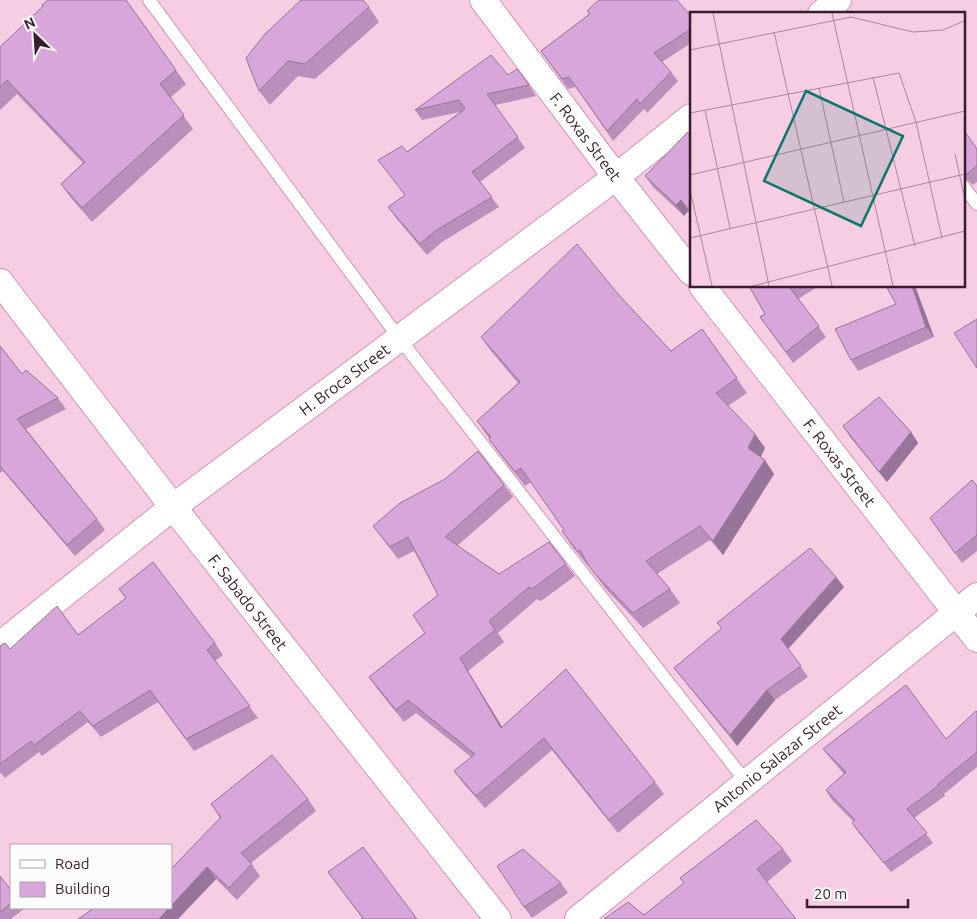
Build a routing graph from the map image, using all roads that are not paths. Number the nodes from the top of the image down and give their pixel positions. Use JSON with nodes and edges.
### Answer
{"nodes":[{"id":1,"x":149,"y":0,"type":"edge"},
{"id":2,"x":483,"y":0,"type":"edge"},
{"id":3,"x":690,"y":118,"type":"edge"},
{"id":4,"x":616,"y":177,"type":"junction"},
{"id":5,"x":964,"y":187,"type":"edge"},
{"id":6,"x":977,"y":204,"type":"edge"},
{"id":7,"x":690,"y":271,"type":"edge"},
{"id":8,"x":0,"y":282,"type":"edge"},
{"id":9,"x":704,"y":288,"type":"edge"},
{"id":10,"x":399,"y":338,"type":"junction"},
{"id":11,"x":174,"y":507,"type":"junction"},
{"id":12,"x":977,"y":596,"type":"edge"},
{"id":13,"x":957,"y":613,"type":"junction"},
{"id":14,"x":977,"y":638,"type":"edge"},
{"id":15,"x":0,"y":645,"type":"edge"},
{"id":16,"x":747,"y":783,"type":"junction"},
{"id":17,"x":498,"y":919,"type":"edge"},
{"id":18,"x":578,"y":919,"type":"edge"}],
"edges":[{"from":1,"to":10,"type":"lane"},
{"from":2,"to":4,"type":"street","name":"F. Roxas Street"},
{"from":3,"to":4,"type":"street","name":"H. Broca Street"},
{"from":4,"to":7,"type":"street","name":"F. Roxas Street"},
{"from":4,"to":10,"type":"street","name":"H. Broca Street"},
{"from":5,"to":6,"type":"lane"},
{"from":8,"to":11,"type":"street","name":"F. Sabado Street"},
{"from":9,"to":13,"type":"street","name":"F. Roxas Street"},
{"from":10,"to":11,"type":"street","name":"H. Broca Street"},
{"from":10,"to":16,"type":"lane"},
{"from":11,"to":15,"type":"street","name":"H. Broca Street"},
{"from":11,"to":17,"type":"street","name":"F. Sabado Street"},
{"from":12,"to":13,"type":"street","name":"Antonio Salazar Street"},
{"from":13,"to":14,"type":"street","name":"F. Roxas Street"},
{"from":13,"to":16,"type":"street","name":"Antonio Salazar Street"},
{"from":16,"to":18,"type":"street","name":"Antonio Salazar Street"}]}
